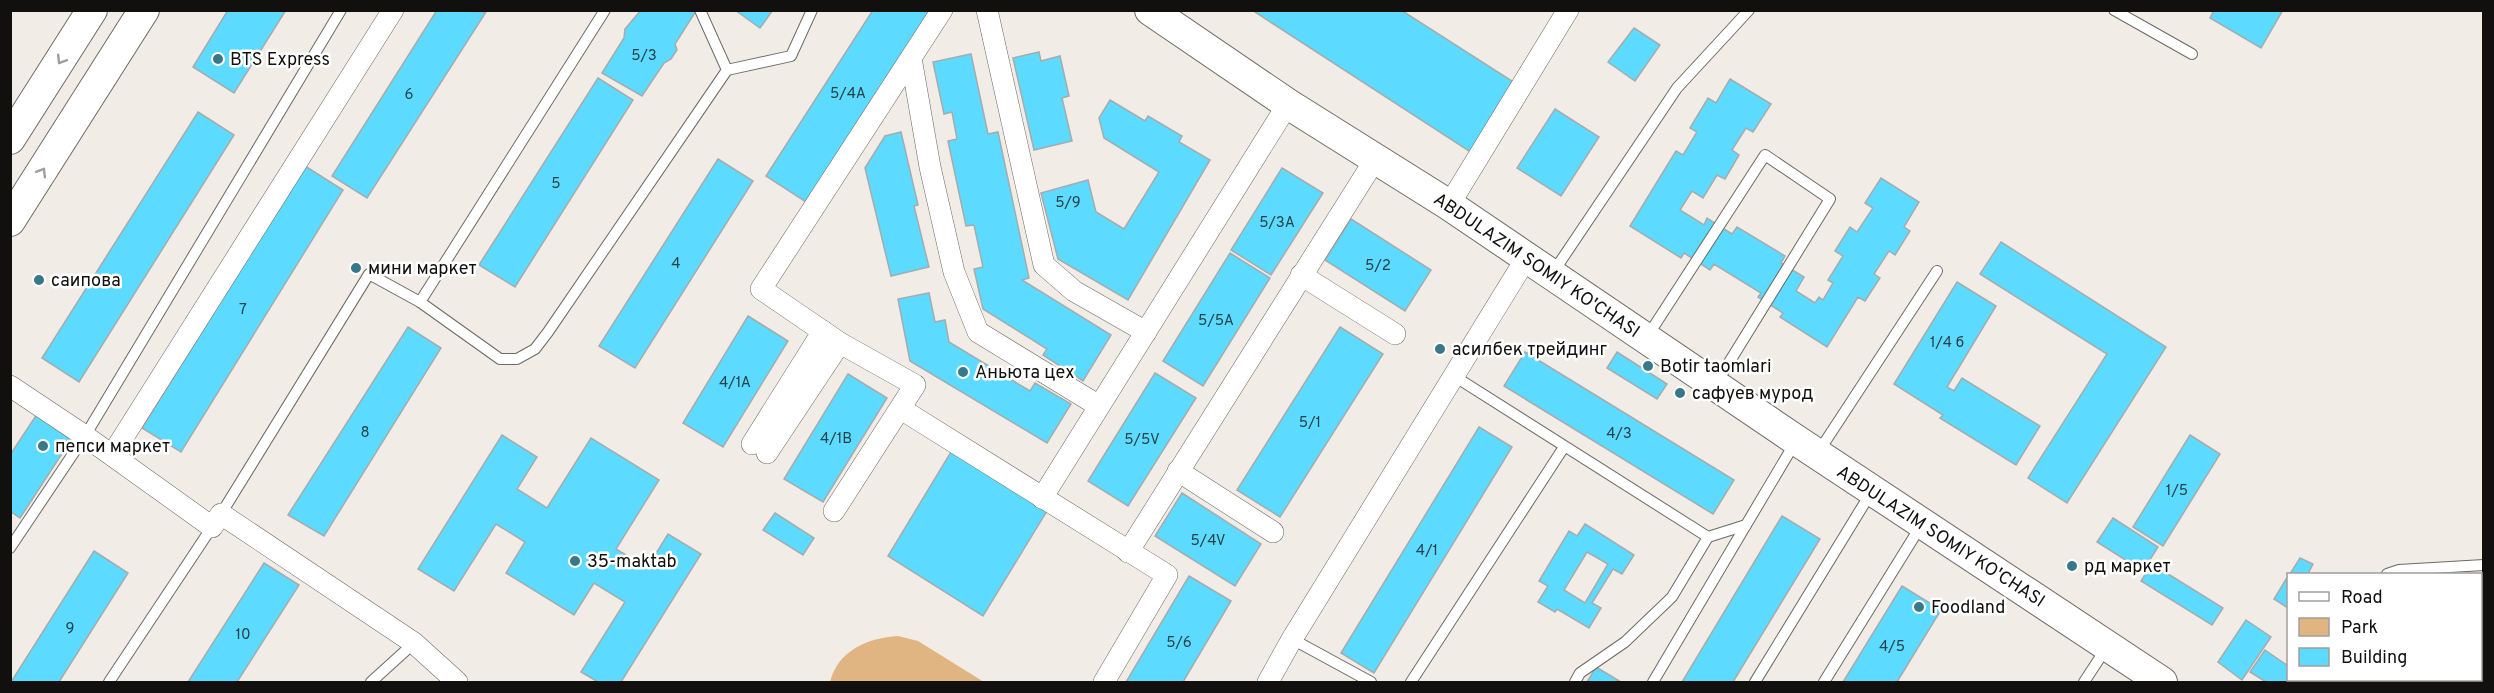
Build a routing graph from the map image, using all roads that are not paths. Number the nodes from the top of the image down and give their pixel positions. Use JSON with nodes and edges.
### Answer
{"nodes":[{"id":1,"x":92,"y":10,"type":"edge"},
{"id":2,"x":144,"y":10,"type":"edge"},
{"id":3,"x":341,"y":10,"type":"edge"},
{"id":4,"x":393,"y":10,"type":"edge"},
{"id":5,"x":604,"y":10,"type":"edge"},
{"id":6,"x":700,"y":10,"type":"edge"},
{"id":7,"x":812,"y":10,"type":"edge"},
{"id":8,"x":942,"y":10,"type":"edge"},
{"id":9,"x":987,"y":10,"type":"edge"},
{"id":10,"x":1150,"y":10,"type":"edge"},
{"id":11,"x":1568,"y":10,"type":"edge"},
{"id":12,"x":1749,"y":10,"type":"edge"},
{"id":13,"x":2114,"y":10,"type":"edge"},
{"id":14,"x":2192,"y":54,"type":"dead end"},
{"id":15,"x":911,"y":58,"type":"junction"},
{"id":16,"x":727,"y":70,"type":"junction"},
{"id":17,"x":1288,"y":104,"type":"junction"},
{"id":18,"x":10,"y":139,"type":"edge"},
{"id":19,"x":1376,"y":158,"type":"junction"},
{"id":20,"x":1449,"y":205,"type":"junction"},
{"id":21,"x":10,"y":221,"type":"edge"},
{"id":22,"x":1527,"y":257,"type":"junction"},
{"id":23,"x":1937,"y":271,"type":"dead end"},
{"id":24,"x":1301,"y":274,"type":"junction"},
{"id":25,"x":1552,"y":274,"type":"junction"},
{"id":26,"x":420,"y":302,"type":"junction"},
{"id":27,"x":823,"y":331,"type":"junction"},
{"id":28,"x":1146,"y":332,"type":"junction"},
{"id":29,"x":1395,"y":334,"type":"dead end"},
{"id":30,"x":1646,"y":338,"type":"junction"},
{"id":31,"x":840,"y":343,"type":"junction"},
{"id":32,"x":1454,"y":376,"type":"junction"},
{"id":33,"x":1715,"y":385,"type":"junction"},
{"id":34,"x":10,"y":386,"type":"edge"},
{"id":35,"x":1100,"y":406,"type":"junction"},
{"id":36,"x":901,"y":409,"type":"junction"},
{"id":37,"x":85,"y":436,"type":"junction"},
{"id":38,"x":1564,"y":447,"type":"junction"},
{"id":39,"x":1806,"y":447,"type":"junction"},
{"id":40,"x":112,"y":455,"type":"junction"},
{"id":41,"x":1178,"y":471,"type":"junction"},
{"id":42,"x":1872,"y":491,"type":"junction"},
{"id":43,"x":1042,"y":498,"type":"junction"},
{"id":44,"x":834,"y":511,"type":"dead end"},
{"id":45,"x":216,"y":521,"type":"junction"},
{"id":46,"x":1922,"y":524,"type":"junction"},
{"id":47,"x":1746,"y":525,"type":"junction"},
{"id":48,"x":1273,"y":532,"type":"dead end"},
{"id":49,"x":1708,"y":537,"type":"junction"},
{"id":50,"x":10,"y":548,"type":"edge"},
{"id":51,"x":1128,"y":552,"type":"junction"},
{"id":52,"x":2484,"y":565,"type":"edge"},
{"id":53,"x":2390,"y":573,"type":"edge"},
{"id":54,"x":1292,"y":639,"type":"junction"},
{"id":55,"x":414,"y":643,"type":"junction"},
{"id":56,"x":2107,"y":646,"type":"junction"},
{"id":57,"x":110,"y":682,"type":"edge"},
{"id":58,"x":370,"y":682,"type":"edge"},
{"id":59,"x":457,"y":682,"type":"edge"},
{"id":60,"x":1104,"y":682,"type":"edge"},
{"id":61,"x":1269,"y":682,"type":"edge"},
{"id":62,"x":1371,"y":682,"type":"edge"},
{"id":63,"x":1411,"y":682,"type":"edge"},
{"id":64,"x":1575,"y":682,"type":"edge"},
{"id":65,"x":1653,"y":682,"type":"edge"},
{"id":66,"x":1755,"y":682,"type":"edge"},
{"id":67,"x":1824,"y":682,"type":"edge"},
{"id":68,"x":2084,"y":682,"type":"edge"},
{"id":69,"x":2162,"y":682,"type":"edge"}],
"edges":[{"from":1,"to":18,"type":"street","one_way":true},
{"from":21,"to":2,"type":"street","one_way":true},
{"from":3,"to":37,"type":"lane"},
{"from":4,"to":40,"type":"street"},
{"from":5,"to":26,"type":"lane"},
{"from":6,"to":16,"type":"lane"},
{"from":7,"to":16,"type":"lane"},
{"from":8,"to":15,"type":"street"},
{"from":9,"to":28,"type":"street"},
{"from":10,"to":17,"type":"street","name":"ABDULAZIM SOMIY KO'CHASI"},
{"from":11,"to":20,"type":"street"},
{"from":12,"to":25,"type":"lane"},
{"from":13,"to":14,"type":"lane"},
{"from":15,"to":27,"type":"street"},
{"from":15,"to":35,"type":"street"},
{"from":16,"to":26,"type":"lane"},
{"from":17,"to":19,"type":"street","name":"ABDULAZIM SOMIY KO'CHASI"},
{"from":17,"to":28,"type":"street"},
{"from":19,"to":20,"type":"street","name":"ABDULAZIM SOMIY KO'CHASI"},
{"from":19,"to":24,"type":"street"},
{"from":20,"to":22,"type":"street","name":"ABDULAZIM SOMIY KO'CHASI"},
{"from":22,"to":25,"type":"street","name":"ABDULAZIM SOMIY KO'CHASI"},
{"from":22,"to":32,"type":"street"},
{"from":23,"to":39,"type":"lane"},
{"from":24,"to":29,"type":"street"},
{"from":24,"to":41,"type":"street"},
{"from":25,"to":30,"type":"street","name":"ABDULAZIM SOMIY KO'CHASI"},
{"from":26,"to":45,"type":"lane"},
{"from":27,"to":31,"type":"street"},
{"from":27,"to":31,"type":"street"},
{"from":28,"to":35,"type":"street"},
{"from":30,"to":33,"type":"street","name":"ABDULAZIM SOMIY KO'CHASI"},
{"from":30,"to":33,"type":"lane"},
{"from":31,"to":36,"type":"street"},
{"from":32,"to":38,"type":"lane"},
{"from":32,"to":54,"type":"street"},
{"from":33,"to":39,"type":"street","name":"ABDULAZIM SOMIY KO'CHASI"},
{"from":34,"to":37,"type":"street"},
{"from":35,"to":43,"type":"street"},
{"from":36,"to":43,"type":"street"},
{"from":36,"to":44,"type":"street"},
{"from":37,"to":40,"type":"street"},
{"from":37,"to":50,"type":"lane"},
{"from":38,"to":49,"type":"lane"},
{"from":38,"to":63,"type":"lane"},
{"from":39,"to":42,"type":"street","name":"ABDULAZIM SOMIY KO'CHASI"},
{"from":39,"to":47,"type":"lane"},
{"from":40,"to":45,"type":"street"},
{"from":41,"to":48,"type":"street"},
{"from":41,"to":51,"type":"street"},
{"from":42,"to":46,"type":"street","name":"ABDULAZIM SOMIY KO'CHASI"},
{"from":42,"to":66,"type":"lane"},
{"from":43,"to":51,"type":"street"},
{"from":45,"to":55,"type":"street"},
{"from":45,"to":57,"type":"lane"},
{"from":46,"to":56,"type":"street","name":"ABDULAZIM SOMIY KO'CHASI"},
{"from":46,"to":67,"type":"lane"},
{"from":47,"to":49,"type":"lane"},
{"from":47,"to":65,"type":"lane"},
{"from":49,"to":64,"type":"lane"},
{"from":51,"to":60,"type":"street"},
{"from":52,"to":53,"type":"lane"},
{"from":54,"to":61,"type":"street"},
{"from":54,"to":62,"type":"lane"},
{"from":55,"to":58,"type":"lane"},
{"from":55,"to":59,"type":"street"},
{"from":56,"to":68,"type":"lane"},
{"from":56,"to":69,"type":"street","name":"ABDULAZIM SOMIY KO'CHASI"}]}
